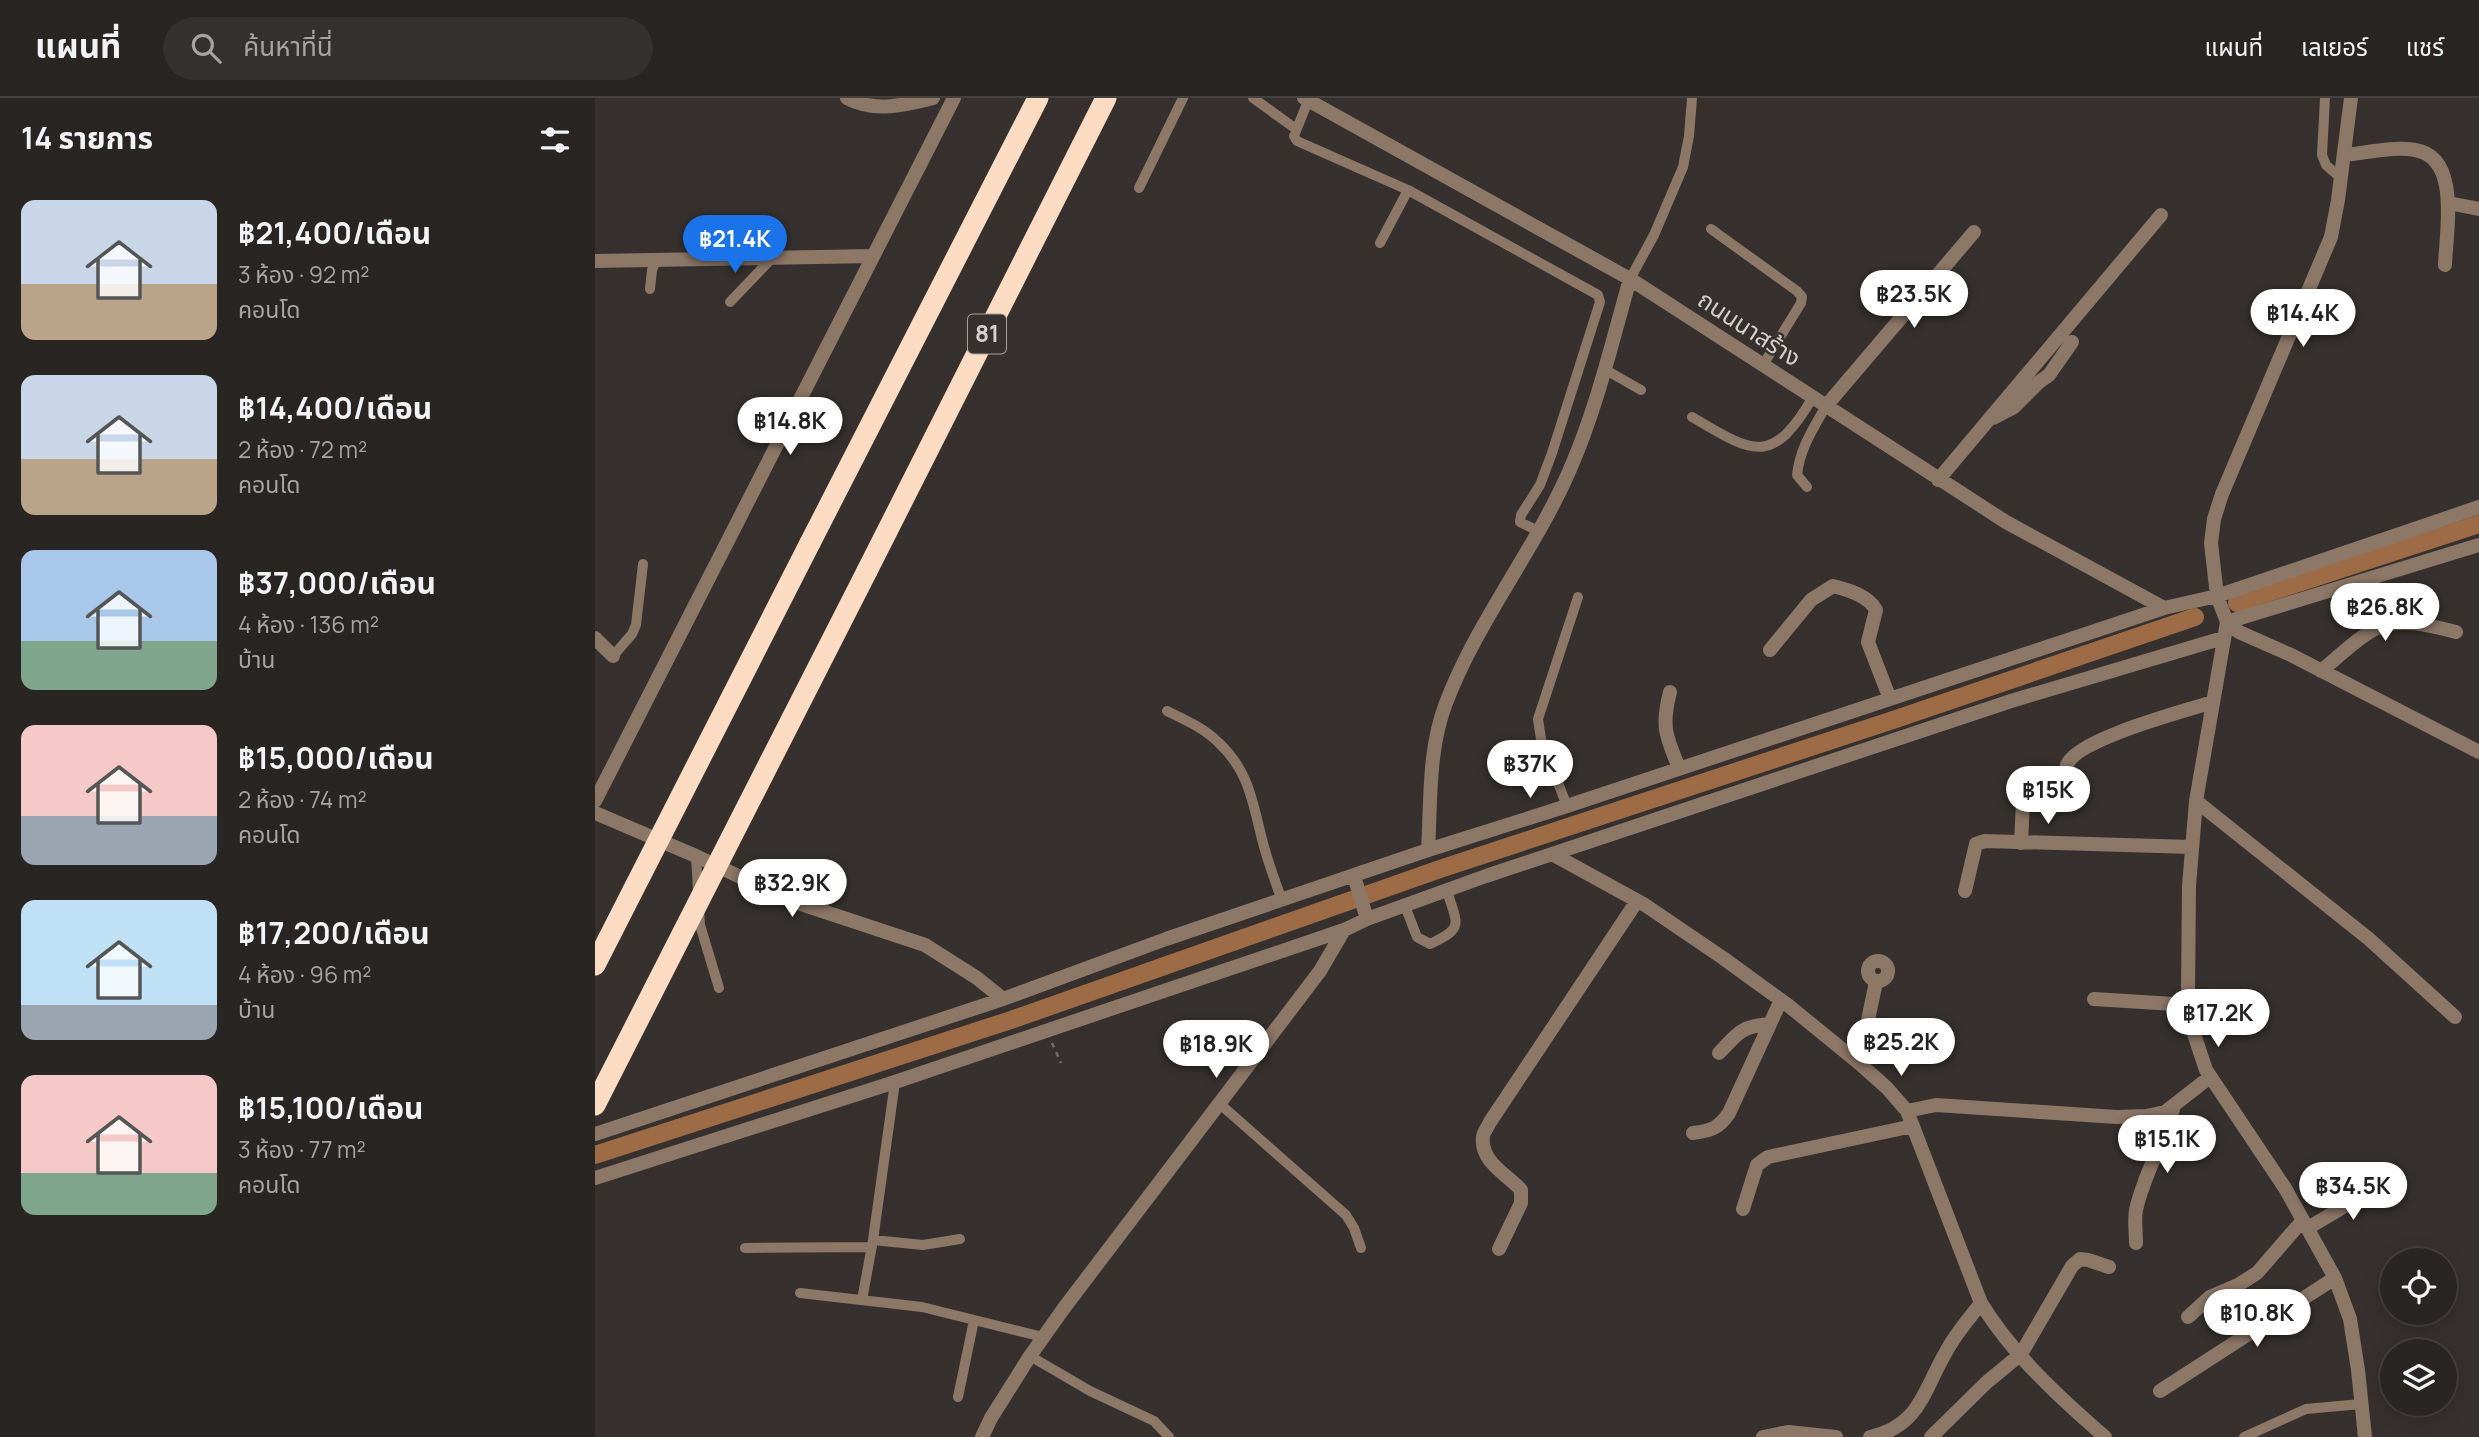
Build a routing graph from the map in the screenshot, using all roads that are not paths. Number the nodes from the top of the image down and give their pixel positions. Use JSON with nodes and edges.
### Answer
{"nodes":[{"id":1,"x":847,"y":98,"type":"edge"},
{"id":2,"x":933,"y":98,"type":"edge"},
{"id":3,"x":954,"y":98,"type":"edge"},
{"id":4,"x":1038,"y":98,"type":"edge"},
{"id":5,"x":1106,"y":98,"type":"edge"},
{"id":6,"x":1183,"y":98,"type":"edge"},
{"id":7,"x":1253,"y":98,"type":"edge"},
{"id":8,"x":1692,"y":98,"type":"edge"},
{"id":9,"x":2325,"y":98,"type":"edge"},
{"id":10,"x":2351,"y":98,"type":"edge"},
{"id":11,"x":1307,"y":99,"type":"edge"},
{"id":12,"x":1296,"y":129,"type":"junction"},
{"id":13,"x":2344,"y":155,"type":"junction"},
{"id":14,"x":2341,"y":178,"type":"junction"},
{"id":15,"x":1139,"y":188,"type":"dead end"},
{"id":16,"x":1408,"y":190,"type":"junction"},
{"id":17,"x":2448,"y":203,"type":"junction"},
{"id":18,"x":2479,"y":209,"type":"edge"},
{"id":19,"x":2161,"y":215,"type":"dead end"},
{"id":20,"x":1711,"y":229,"type":"dead end"},
{"id":21,"x":1974,"y":232,"type":"dead end"},
{"id":22,"x":1380,"y":243,"type":"dead end"},
{"id":23,"x":873,"y":256,"type":"junction"},
{"id":24,"x":773,"y":257,"type":"junction"},
{"id":25,"x":657,"y":259,"type":"junction"},
{"id":26,"x":595,"y":261,"type":"edge"},
{"id":27,"x":2445,"y":265,"type":"dead end"},
{"id":28,"x":1630,"y":279,"type":"junction"},
{"id":29,"x":650,"y":289,"type":"dead end"},
{"id":30,"x":730,"y":302,"type":"dead end"},
{"id":31,"x":2072,"y":342,"type":"dead end"},
{"id":32,"x":1763,"y":365,"type":"junction"},
{"id":33,"x":1604,"y":369,"type":"junction"},
{"id":34,"x":1641,"y":390,"type":"dead end"},
{"id":35,"x":1813,"y":397,"type":"junction"},
{"id":36,"x":1826,"y":406,"type":"junction"},
{"id":37,"x":1692,"y":417,"type":"dead end"},
{"id":38,"x":1989,"y":419,"type":"junction"},
{"id":39,"x":1938,"y":480,"type":"junction"},
{"id":40,"x":1807,"y":488,"type":"dead end"},
{"id":41,"x":2479,"y":507,"type":"edge"},
{"id":42,"x":1538,"y":531,"type":"junction"},
{"id":43,"x":2479,"y":545,"type":"edge"},
{"id":44,"x":643,"y":564,"type":"dead end"},
{"id":45,"x":2217,"y":596,"type":"junction"},
{"id":46,"x":1578,"y":597,"type":"dead end"},
{"id":47,"x":2164,"y":608,"type":"junction"},
{"id":48,"x":2227,"y":622,"type":"junction"},
{"id":49,"x":2456,"y":632,"type":"dead end"},
{"id":50,"x":595,"y":638,"type":"edge"},
{"id":51,"x":2223,"y":638,"type":"junction"},
{"id":52,"x":1770,"y":650,"type":"dead end"},
{"id":53,"x":613,"y":656,"type":"joint"},
{"id":54,"x":2321,"y":671,"type":"junction"},
{"id":55,"x":1670,"y":692,"type":"dead end"},
{"id":56,"x":1890,"y":699,"type":"junction"},
{"id":57,"x":2213,"y":702,"type":"junction"},
{"id":58,"x":1167,"y":712,"type":"dead end"},
{"id":59,"x":2479,"y":752,"type":"edge"},
{"id":60,"x":1679,"y":768,"type":"junction"},
{"id":61,"x":2024,"y":780,"type":"dead end"},
{"id":62,"x":2065,"y":797,"type":"dead end"},
{"id":63,"x":595,"y":801,"type":"edge"},
{"id":64,"x":2196,"y":801,"type":"junction"},
{"id":65,"x":1567,"y":806,"type":"junction"},
{"id":66,"x":595,"y":813,"type":"edge"},
{"id":67,"x":2021,"y":842,"type":"junction"},
{"id":68,"x":2192,"y":847,"type":"junction"},
{"id":69,"x":1428,"y":850,"type":"junction"},
{"id":70,"x":1553,"y":855,"type":"junction"},
{"id":71,"x":696,"y":856,"type":"junction"},
{"id":72,"x":1356,"y":881,"type":"junction"},
{"id":73,"x":1447,"y":891,"type":"junction"},
{"id":74,"x":1965,"y":891,"type":"dead end"},
{"id":75,"x":1282,"y":901,"type":"junction"},
{"id":76,"x":1637,"y":901,"type":"junction"},
{"id":77,"x":1405,"y":906,"type":"junction"},
{"id":78,"x":1366,"y":915,"type":"junction"},
{"id":79,"x":1344,"y":930,"type":"junction"},
{"id":80,"x":595,"y":965,"type":"edge"},
{"id":81,"x":1876,"y":982,"type":"dead end"},
{"id":82,"x":719,"y":988,"type":"dead end"},
{"id":83,"x":1003,"y":999,"type":"junction"},
{"id":84,"x":2094,"y":999,"type":"dead end"},
{"id":85,"x":1781,"y":1000,"type":"junction"},
{"id":86,"x":2190,"y":1005,"type":"junction"},
{"id":87,"x":2455,"y":1017,"type":"dead end"},
{"id":88,"x":1770,"y":1024,"type":"junction"},
{"id":89,"x":1719,"y":1053,"type":"dead end"},
{"id":90,"x":1859,"y":1063,"type":"junction"},
{"id":91,"x":2210,"y":1077,"type":"junction"},
{"id":92,"x":895,"y":1082,"type":"junction"},
{"id":93,"x":1220,"y":1104,"type":"junction"},
{"id":94,"x":595,"y":1105,"type":"edge"},
{"id":95,"x":2174,"y":1105,"type":"junction"},
{"id":96,"x":1907,"y":1111,"type":"junction"},
{"id":97,"x":1913,"y":1126,"type":"junction"},
{"id":98,"x":595,"y":1133,"type":"edge"},
{"id":99,"x":1693,"y":1133,"type":"dead end"},
{"id":100,"x":595,"y":1178,"type":"edge"},
{"id":101,"x":2380,"y":1185,"type":"dead end"},
{"id":102,"x":1744,"y":1209,"type":"dead end"},
{"id":103,"x":2306,"y":1224,"type":"junction"},
{"id":104,"x":960,"y":1239,"type":"dead end"},
{"id":105,"x":2136,"y":1243,"type":"dead end"},
{"id":106,"x":872,"y":1244,"type":"junction"},
{"id":107,"x":745,"y":1248,"type":"dead end"},
{"id":108,"x":1361,"y":1248,"type":"dead end"},
{"id":109,"x":1499,"y":1250,"type":"dead end"},
{"id":110,"x":2109,"y":1267,"type":"dead end"},
{"id":111,"x":2335,"y":1278,"type":"junction"},
{"id":112,"x":800,"y":1293,"type":"dead end"},
{"id":113,"x":862,"y":1300,"type":"junction"},
{"id":114,"x":1981,"y":1303,"type":"junction"},
{"id":115,"x":2188,"y":1317,"type":"dead end"},
{"id":116,"x":974,"y":1320,"type":"junction"},
{"id":117,"x":1043,"y":1337,"type":"junction"},
{"id":118,"x":2021,"y":1354,"type":"junction"},
{"id":119,"x":1030,"y":1356,"type":"junction"},
{"id":120,"x":2160,"y":1391,"type":"dead end"},
{"id":121,"x":958,"y":1397,"type":"dead end"},
{"id":122,"x":2361,"y":1404,"type":"junction"},
{"id":123,"x":982,"y":1437,"type":"edge"},
{"id":124,"x":1169,"y":1437,"type":"edge"},
{"id":125,"x":1763,"y":1437,"type":"edge"},
{"id":126,"x":1836,"y":1437,"type":"edge"},
{"id":127,"x":1870,"y":1437,"type":"edge"},
{"id":128,"x":1931,"y":1437,"type":"edge"},
{"id":129,"x":2105,"y":1437,"type":"edge"},
{"id":130,"x":2244,"y":1437,"type":"edge"},
{"id":131,"x":2365,"y":1437,"type":"edge"}],
"edges":[{"from":1,"to":2,"type":"street"},
{"from":3,"to":23,"type":"street"},
{"from":4,"to":80,"type":"highway","number":"81","bridge":true},
{"from":5,"to":94,"type":"highway","number":"81","bridge":true},
{"from":6,"to":15,"type":"lane"},
{"from":7,"to":12,"type":"lane"},
{"from":8,"to":28,"type":"lane"},
{"from":9,"to":14,"type":"lane"},
{"from":10,"to":13,"type":"street"},
{"from":11,"to":12,"type":"lane"},
{"from":11,"to":28,"type":"street","name":"ถนนนาสร้าง"},
{"from":12,"to":16,"type":"lane"},
{"from":13,"to":14,"type":"street"},
{"from":13,"to":17,"type":"street"},
{"from":14,"to":45,"type":"street"},
{"from":16,"to":22,"type":"lane"},
{"from":16,"to":42,"type":"lane"},
{"from":17,"to":18,"type":"street"},
{"from":17,"to":27,"type":"street"},
{"from":19,"to":38,"type":"street"},
{"from":20,"to":32,"type":"lane"},
{"from":21,"to":36,"type":"street"},
{"from":23,"to":24,"type":"street"},
{"from":23,"to":63,"type":"street"},
{"from":24,"to":25,"type":"street"},
{"from":24,"to":30,"type":"lane"},
{"from":25,"to":26,"type":"street"},
{"from":25,"to":29,"type":"lane"},
{"from":28,"to":32,"type":"street","name":"ถนนนาสร้าง"},
{"from":28,"to":33,"type":"street"},
{"from":31,"to":38,"type":"street"},
{"from":32,"to":35,"type":"street","name":"ถนนนาสร้าง"},
{"from":33,"to":34,"type":"lane"},
{"from":33,"to":42,"type":"street"},
{"from":35,"to":36,"type":"street","name":"ถนนนาสร้าง"},
{"from":35,"to":37,"type":"lane"},
{"from":36,"to":39,"type":"street","name":"ถนนนาสร้าง"},
{"from":36,"to":40,"type":"lane"},
{"from":38,"to":39,"type":"street"},
{"from":39,"to":47,"type":"street","name":"ถนนนาสร้าง"},
{"from":41,"to":45,"type":"street"},
{"from":42,"to":69,"type":"street"},
{"from":43,"to":48,"type":"street"},
{"from":44,"to":53,"type":"lane"},
{"from":45,"to":47,"type":"street"},
{"from":45,"to":48,"type":"street"},
{"from":46,"to":65,"type":"lane"},
{"from":47,"to":56,"type":"street"},
{"from":48,"to":51,"type":"street"},
{"from":48,"to":54,"type":"street"},
{"from":49,"to":54,"type":"street"},
{"from":50,"to":53,"type":"street"},
{"from":51,"to":57,"type":"street"},
{"from":51,"to":70,"type":"street"},
{"from":52,"to":56,"type":"street"},
{"from":54,"to":59,"type":"street"},
{"from":55,"to":60,"type":"street"},
{"from":56,"to":60,"type":"street"},
{"from":57,"to":62,"type":"street"},
{"from":57,"to":64,"type":"street"},
{"from":58,"to":75,"type":"lane"},
{"from":60,"to":65,"type":"street"},
{"from":61,"to":67,"type":"street"},
{"from":64,"to":68,"type":"street"},
{"from":64,"to":87,"type":"street"},
{"from":65,"to":69,"type":"street"},
{"from":66,"to":71,"type":"street"},
{"from":67,"to":68,"type":"street"},
{"from":67,"to":74,"type":"street"},
{"from":68,"to":86,"type":"street"},
{"from":69,"to":72,"type":"street"},
{"from":70,"to":73,"type":"street"},
{"from":70,"to":76,"type":"street"},
{"from":71,"to":82,"type":"lane"},
{"from":71,"to":83,"type":"street"},
{"from":72,"to":75,"type":"street"},
{"from":72,"to":78,"type":"street"},
{"from":73,"to":77,"type":"street"},
{"from":73,"to":77,"type":"lane"},
{"from":75,"to":83,"type":"street"},
{"from":76,"to":85,"type":"street"},
{"from":76,"to":109,"type":"street"},
{"from":77,"to":78,"type":"street"},
{"from":78,"to":79,"type":"street"},
{"from":79,"to":92,"type":"street"},
{"from":79,"to":93,"type":"street"},
{"from":81,"to":90,"type":"street"},
{"from":83,"to":98,"type":"street"},
{"from":84,"to":86,"type":"street"},
{"from":85,"to":88,"type":"street"},
{"from":85,"to":90,"type":"street"},
{"from":86,"to":91,"type":"street"},
{"from":88,"to":89,"type":"street"},
{"from":88,"to":99,"type":"street"},
{"from":90,"to":96,"type":"street"},
{"from":91,"to":95,"type":"street"},
{"from":91,"to":103,"type":"street"},
{"from":92,"to":100,"type":"street"},
{"from":92,"to":106,"type":"lane"},
{"from":93,"to":108,"type":"lane"},
{"from":93,"to":117,"type":"street"},
{"from":95,"to":96,"type":"street"},
{"from":95,"to":105,"type":"street"},
{"from":96,"to":97,"type":"street"},
{"from":97,"to":102,"type":"street"},
{"from":97,"to":114,"type":"street"},
{"from":101,"to":103,"type":"street"},
{"from":103,"to":111,"type":"street"},
{"from":103,"to":115,"type":"street"},
{"from":104,"to":106,"type":"lane"},
{"from":106,"to":107,"type":"lane"},
{"from":106,"to":113,"type":"lane"},
{"from":110,"to":118,"type":"street"},
{"from":111,"to":120,"type":"street"},
{"from":111,"to":122,"type":"street"},
{"from":112,"to":113,"type":"lane"},
{"from":113,"to":116,"type":"lane"},
{"from":114,"to":118,"type":"street"},
{"from":114,"to":127,"type":"street"},
{"from":116,"to":117,"type":"lane"},
{"from":116,"to":121,"type":"lane"},
{"from":117,"to":119,"type":"street"},
{"from":118,"to":128,"type":"street"},
{"from":118,"to":129,"type":"street"},
{"from":119,"to":123,"type":"street"},
{"from":119,"to":124,"type":"lane"},
{"from":122,"to":130,"type":"lane"},
{"from":122,"to":131,"type":"street"},
{"from":125,"to":126,"type":"street"}]}
